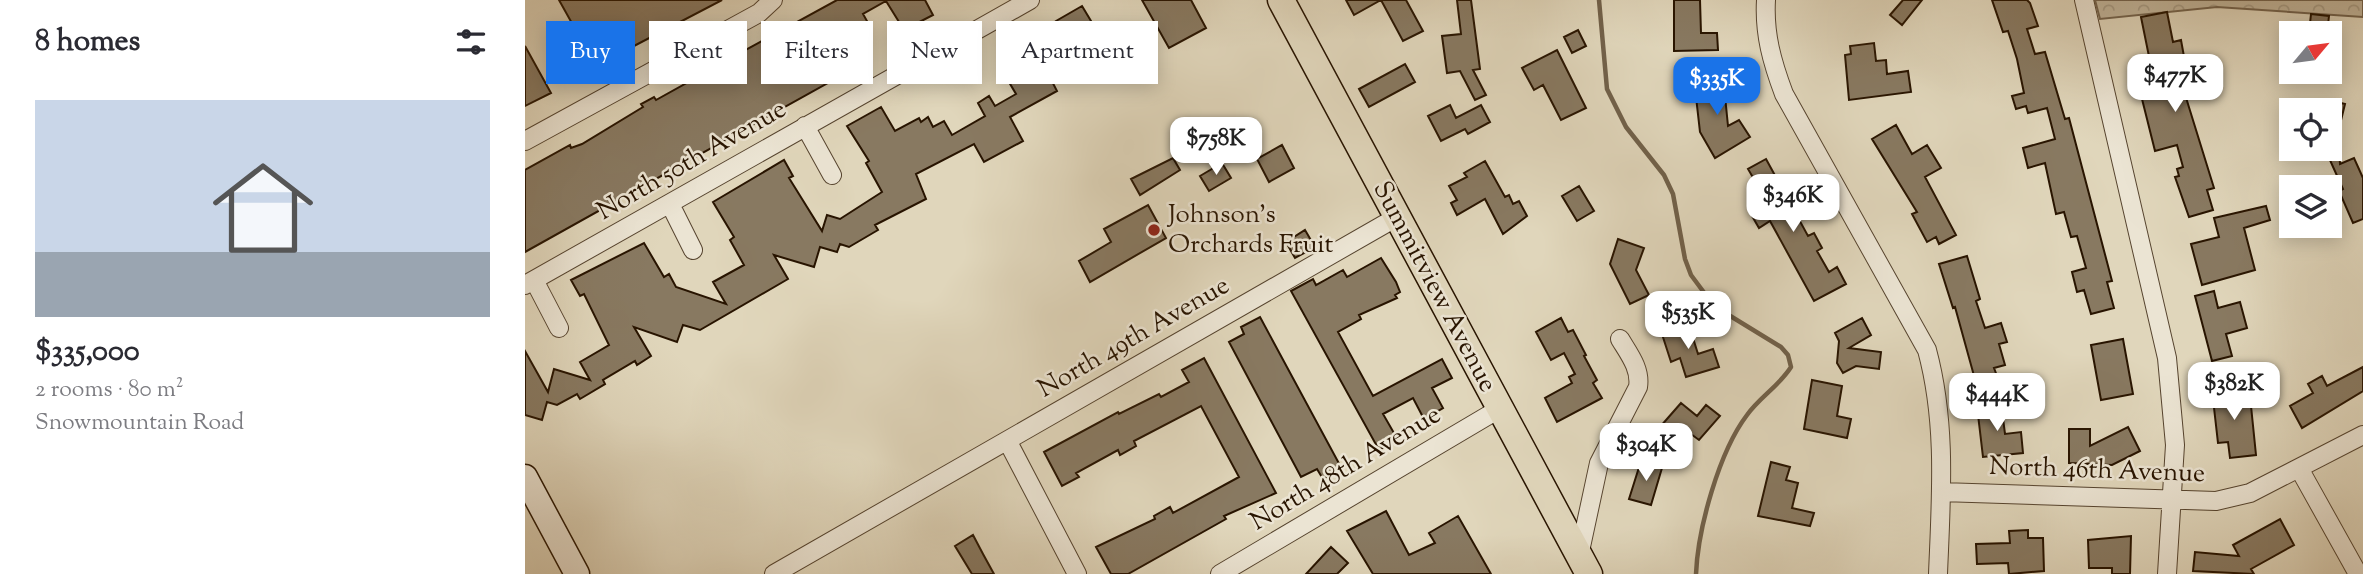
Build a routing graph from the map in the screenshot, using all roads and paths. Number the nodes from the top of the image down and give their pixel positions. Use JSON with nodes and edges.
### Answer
{"nodes":[{"id":1,"x":772,"y":0,"type":"edge"},
{"id":2,"x":1030,"y":0,"type":"edge"},
{"id":3,"x":1281,"y":0,"type":"edge"},
{"id":4,"x":1766,"y":0,"type":"edge"},
{"id":5,"x":2084,"y":0,"type":"edge"},
{"id":6,"x":805,"y":126,"type":"junction"},
{"id":7,"x":525,"y":141,"type":"edge"},
{"id":8,"x":832,"y":175,"type":"dead end"},
{"id":9,"x":670,"y":204,"type":"junction"},
{"id":10,"x":1397,"y":217,"type":"junction"},
{"id":11,"x":693,"y":250,"type":"dead end"},
{"id":12,"x":529,"y":282,"type":"edge"},
{"id":13,"x":559,"y":328,"type":"dead end"},
{"id":14,"x":1620,"y":339,"type":"dead end"},
{"id":15,"x":1499,"y":409,"type":"junction"},
{"id":16,"x":2363,"y":435,"type":"edge"},
{"id":17,"x":1008,"y":442,"type":"junction"},
{"id":18,"x":2301,"y":470,"type":"junction"},
{"id":19,"x":525,"y":477,"type":"edge"},
{"id":20,"x":1941,"y":492,"type":"junction"},
{"id":21,"x":2172,"y":502,"type":"junction"},
{"id":22,"x":1584,"y":565,"type":"edge"},
{"id":23,"x":577,"y":574,"type":"edge"},
{"id":24,"x":774,"y":574,"type":"edge"},
{"id":25,"x":1077,"y":574,"type":"edge"},
{"id":26,"x":1220,"y":574,"type":"edge"},
{"id":27,"x":1938,"y":574,"type":"edge"},
{"id":28,"x":2167,"y":574,"type":"edge"},
{"id":29,"x":2358,"y":574,"type":"edge"}],
"edges":[{"from":1,"to":7,"type":"street"},
{"from":2,"to":6,"type":"street","name":"North 50th Avenue"},
{"from":3,"to":10,"type":"main road","name":"Summitview Avenue"},
{"from":4,"to":20,"type":"street"},
{"from":5,"to":21,"type":"street"},
{"from":6,"to":8,"type":"street"},
{"from":6,"to":9,"type":"street","name":"North 50th Avenue"},
{"from":9,"to":11,"type":"street"},
{"from":9,"to":12,"type":"street","name":"North 50th Avenue"},
{"from":10,"to":15,"type":"main road","name":"Summitview Avenue"},
{"from":10,"to":17,"type":"street","name":"North 49th Avenue"},
{"from":12,"to":13,"type":"street"},
{"from":14,"to":22,"type":"street"},
{"from":15,"to":22,"type":"main road","name":"Summitview Avenue"},
{"from":15,"to":26,"type":"street","name":"North 48th Avenue"},
{"from":16,"to":18,"type":"street","name":"North 46th Avenue"},
{"from":17,"to":24,"type":"street","name":"North 49th Avenue"},
{"from":17,"to":25,"type":"street"},
{"from":18,"to":21,"type":"street","name":"North 46th Avenue"},
{"from":18,"to":29,"type":"street"},
{"from":19,"to":23,"type":"street"},
{"from":20,"to":21,"type":"street","name":"North 46th Avenue"},
{"from":20,"to":27,"type":"street"},
{"from":21,"to":28,"type":"street"}]}
